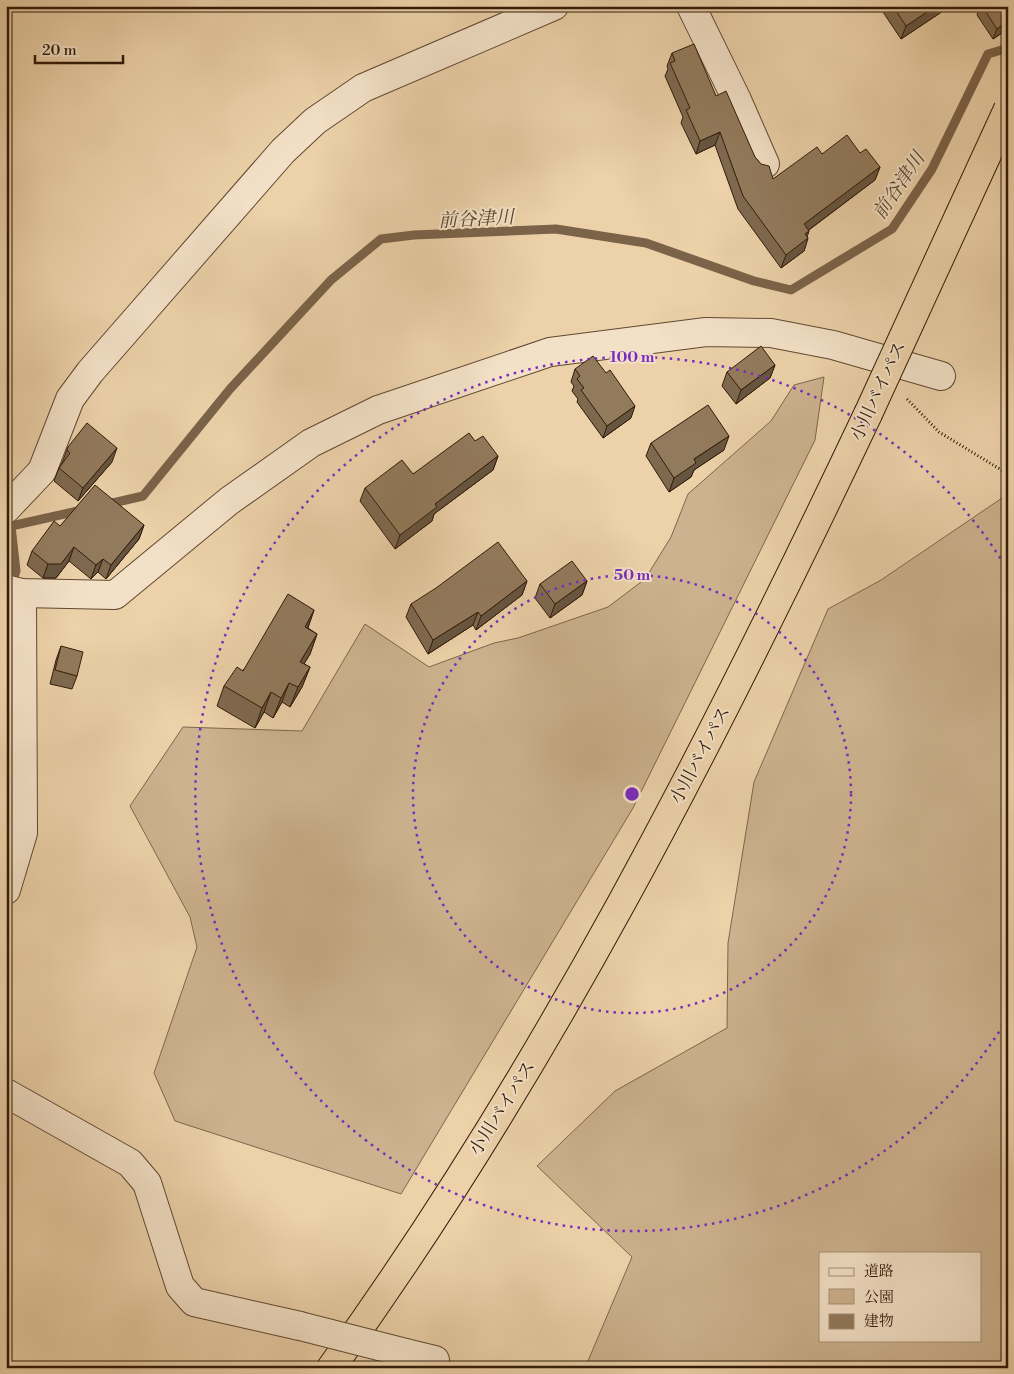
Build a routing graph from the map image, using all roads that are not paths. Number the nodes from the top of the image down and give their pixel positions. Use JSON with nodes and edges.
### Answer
{"nodes":[{"id":1,"x":554,"y":6,"type":"edge"},
{"id":2,"x":691,"y":6,"type":"edge"},
{"id":3,"x":1008,"y":109,"type":"edge"},
{"id":4,"x":765,"y":164,"type":"edge"},
{"id":5,"x":942,"y":376,"type":"dead end"},
{"id":6,"x":6,"y":509,"type":"edge"},
{"id":7,"x":14,"y":591,"type":"edge"},
{"id":8,"x":6,"y":890,"type":"edge"},
{"id":9,"x":6,"y":1093,"type":"edge"},
{"id":10,"x":435,"y":1360,"type":"dead end"},
{"id":11,"x":331,"y":1368,"type":"edge"}],
"edges":[{"from":1,"to":6,"type":"street"},
{"from":2,"to":4,"type":"street"},
{"from":3,"to":11,"type":"highway","name":"小川バイパス","bridge":true},
{"from":5,"to":7,"type":"street"},
{"from":7,"to":8,"type":"street"},
{"from":9,"to":10,"type":"street","bridge":true}]}
